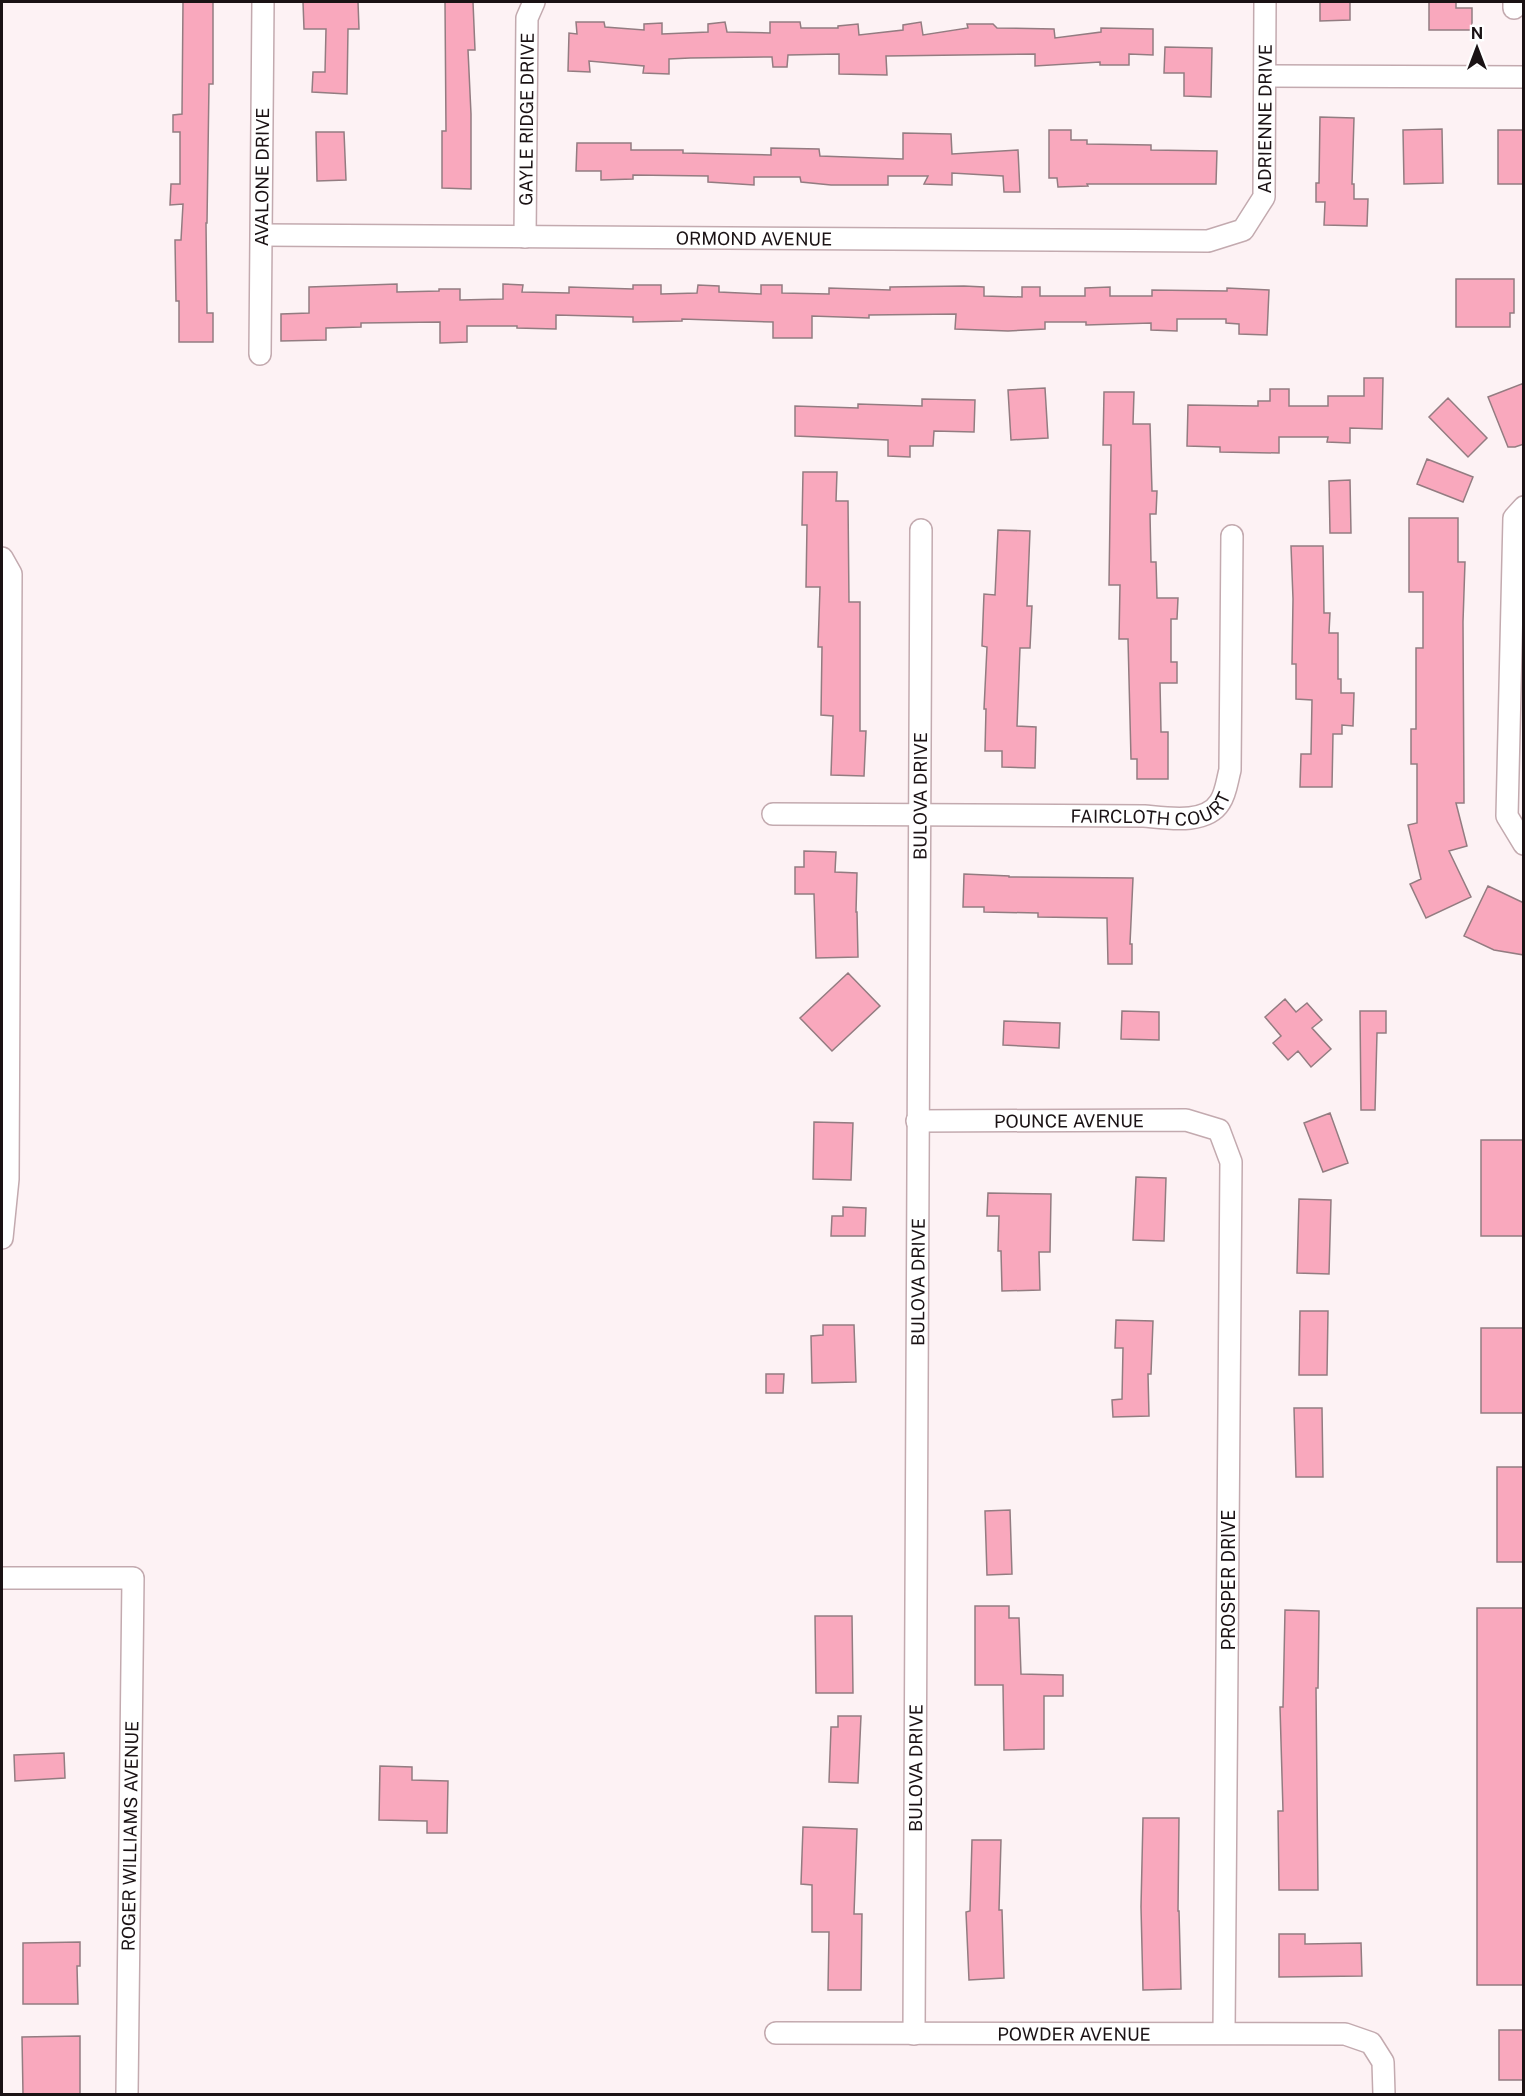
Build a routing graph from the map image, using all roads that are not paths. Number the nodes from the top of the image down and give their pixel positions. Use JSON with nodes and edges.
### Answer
{"nodes":[{"id":1,"x":263,"y":2,"type":"edge"},
{"id":2,"x":534,"y":2,"type":"edge"},
{"id":3,"x":1265,"y":2,"type":"edge"},
{"id":4,"x":1264,"y":76,"type":"junction"},
{"id":5,"x":1524,"y":77,"type":"edge"},
{"id":6,"x":1243,"y":230,"type":"joint"},
{"id":7,"x":262,"y":235,"type":"junction"},
{"id":8,"x":525,"y":237,"type":"junction"},
{"id":9,"x":260,"y":354,"type":"dead end"},
{"id":10,"x":1524,"y":507,"type":"edge"},
{"id":11,"x":921,"y":530,"type":"dead end"},
{"id":12,"x":1232,"y":536,"type":"dead end"},
{"id":13,"x":2,"y":558,"type":"edge"},
{"id":14,"x":773,"y":814,"type":"dead end"},
{"id":15,"x":921,"y":815,"type":"junction"},
{"id":16,"x":1524,"y":844,"type":"edge"},
{"id":17,"x":917,"y":1121,"type":"junction"},
{"id":18,"x":1219,"y":1130,"type":"joint"},
{"id":19,"x":2,"y":1238,"type":"edge"},
{"id":20,"x":2,"y":1578,"type":"edge"},
{"id":21,"x":776,"y":2033,"type":"dead end"},
{"id":22,"x":1224,"y":2033,"type":"junction"},
{"id":23,"x":914,"y":2034,"type":"junction"},
{"id":24,"x":127,"y":2094,"type":"edge"},
{"id":25,"x":1384,"y":2094,"type":"edge"}],
"edges":[{"from":1,"to":7,"type":"street","name":"AVALONE DRIVE"},
{"from":2,"to":8,"type":"street","name":"GAYLE RIDGE DRIVE"},
{"from":3,"to":4,"type":"street","name":"ADRIENNE DRIVE"},
{"from":4,"to":5,"type":"street"},
{"from":4,"to":6,"type":"street","name":"ADRIENNE DRIVE"},
{"from":6,"to":8,"type":"street","name":"ORMOND AVENUE"},
{"from":7,"to":8,"type":"street","name":"ORMOND AVENUE"},
{"from":7,"to":9,"type":"street","name":"AVALONE DRIVE"},
{"from":10,"to":16,"type":"street"},
{"from":11,"to":15,"type":"street","name":"BULOVA DRIVE"},
{"from":12,"to":15,"type":"street","name":"FAIRCLOTH COURT"},
{"from":13,"to":19,"type":"street"},
{"from":14,"to":15,"type":"street","name":"FAIRCLOTH COURT"},
{"from":15,"to":17,"type":"street","name":"BULOVA DRIVE"},
{"from":17,"to":18,"type":"street","name":"POUNCE AVENUE"},
{"from":17,"to":23,"type":"street","name":"BULOVA DRIVE"},
{"from":18,"to":22,"type":"street","name":"PROSPER DRIVE"},
{"from":20,"to":24,"type":"street","name":"ROGER WILLIAMS AVENUE"},
{"from":21,"to":23,"type":"street","name":"POWDER AVENUE"},
{"from":22,"to":23,"type":"street","name":"POWDER AVENUE"},
{"from":22,"to":25,"type":"street","name":"POWDER AVENUE"}]}
